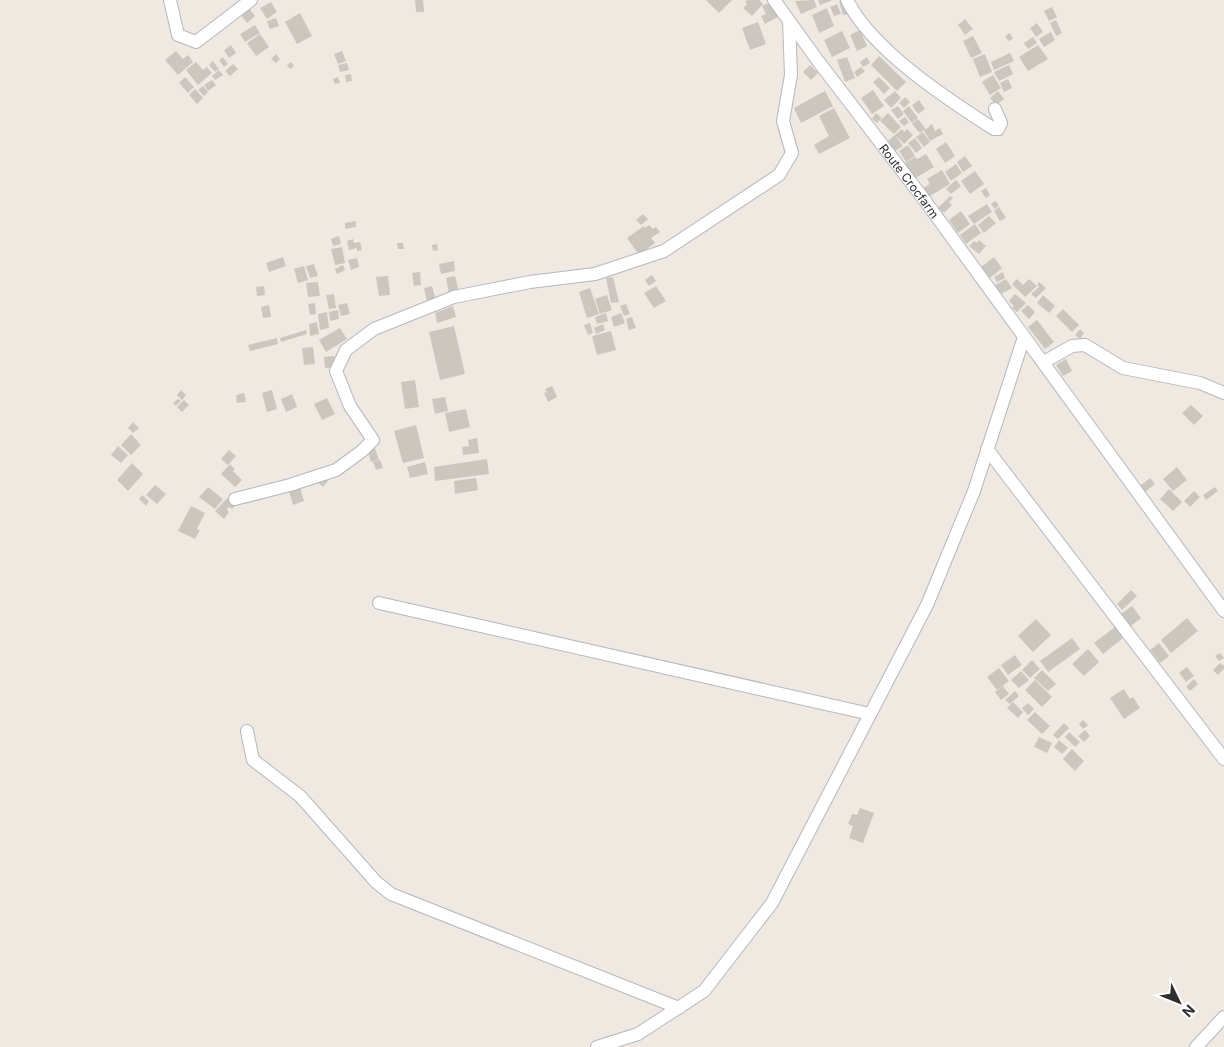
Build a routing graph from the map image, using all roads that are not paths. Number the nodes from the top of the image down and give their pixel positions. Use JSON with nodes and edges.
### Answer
{"nodes":[{"id":1,"x":170,"y":0,"type":"edge"},
{"id":2,"x":251,"y":0,"type":"edge"},
{"id":3,"x":774,"y":0,"type":"edge"},
{"id":4,"x":847,"y":0,"type":"edge"},
{"id":5,"x":789,"y":22,"type":"junction"},
{"id":6,"x":995,"y":108,"type":"dead end"},
{"id":7,"x":1024,"y":337,"type":"junction"},
{"id":8,"x":1044,"y":362,"type":"junction"},
{"id":9,"x":1224,"y":393,"type":"edge"},
{"id":10,"x":987,"y":449,"type":"junction"},
{"id":11,"x":235,"y":499,"type":"dead end"},
{"id":12,"x":379,"y":602,"type":"dead end"},
{"id":13,"x":1224,"y":611,"type":"edge"},
{"id":14,"x":870,"y":714,"type":"junction"},
{"id":15,"x":247,"y":731,"type":"dead end"},
{"id":16,"x":1224,"y":759,"type":"edge"},
{"id":17,"x":678,"y":1008,"type":"junction"},
{"id":18,"x":1224,"y":1016,"type":"edge"},
{"id":19,"x":597,"y":1047,"type":"edge"},
{"id":20,"x":1196,"y":1047,"type":"edge"}],
"edges":[{"from":1,"to":2,"type":"street"},
{"from":3,"to":5,"type":"street","name":"Route Crocfarm"},
{"from":4,"to":6,"type":"street"},
{"from":5,"to":7,"type":"street","name":"Route Crocfarm"},
{"from":5,"to":11,"type":"street"},
{"from":7,"to":8,"type":"street","name":"Route Crocfarm"},
{"from":7,"to":10,"type":"street"},
{"from":8,"to":9,"type":"street"},
{"from":8,"to":13,"type":"street","name":"Route Crocfarm"},
{"from":10,"to":14,"type":"street"},
{"from":10,"to":16,"type":"street"},
{"from":12,"to":14,"type":"street"},
{"from":14,"to":17,"type":"street"},
{"from":15,"to":17,"type":"street"},
{"from":17,"to":19,"type":"street"},
{"from":18,"to":20,"type":"street"}]}
